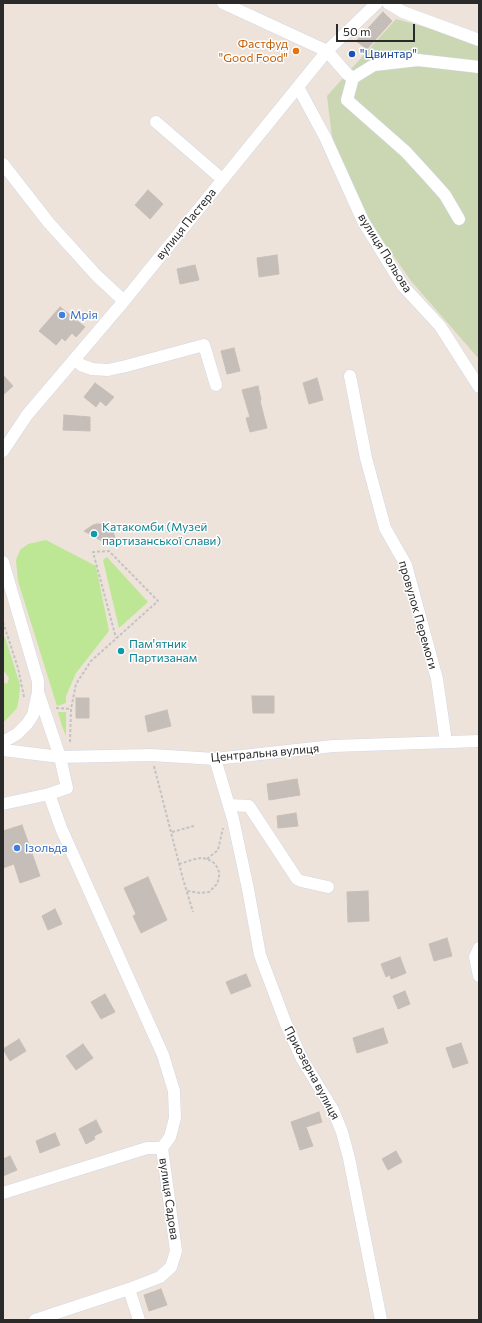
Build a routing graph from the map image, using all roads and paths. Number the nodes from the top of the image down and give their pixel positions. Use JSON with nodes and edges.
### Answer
{"nodes":[{"id":1,"x":223,"y":3,"type":"edge"},
{"id":2,"x":377,"y":3,"type":"edge"},
{"id":3,"x":388,"y":3,"type":"edge"},
{"id":4,"x":479,"y":40,"type":"edge"},
{"id":5,"x":327,"y":51,"type":"junction"},
{"id":6,"x":479,"y":67,"type":"edge"},
{"id":7,"x":353,"y":78,"type":"junction"},
{"id":8,"x":298,"y":87,"type":"junction"},
{"id":9,"x":156,"y":122,"type":"dead end"},
{"id":10,"x":3,"y":164,"type":"edge"},
{"id":11,"x":222,"y":179,"type":"junction"},
{"id":12,"x":459,"y":218,"type":"dead end"},
{"id":13,"x":124,"y":301,"type":"junction"},
{"id":14,"x":75,"y":359,"type":"junction"},
{"id":15,"x":350,"y":376,"type":"dead end"},
{"id":16,"x":216,"y":385,"type":"dead end"},
{"id":17,"x":479,"y":387,"type":"edge"},
{"id":18,"x":5,"y":444,"type":"edge"},
{"id":19,"x":3,"y":562,"type":"edge"},
{"id":20,"x":5,"y":581,"type":"edge"},
{"id":21,"x":3,"y":622,"type":"edge"},
{"id":22,"x":116,"y":638,"type":"junction"},
{"id":23,"x":38,"y":692,"type":"junction"},
{"id":24,"x":24,"y":698,"type":"dead end"},
{"id":25,"x":56,"y":708,"type":"dead end"},
{"id":26,"x":71,"y":709,"type":"junction"},
{"id":27,"x":479,"y":741,"type":"edge"},
{"id":28,"x":3,"y":742,"type":"edge"},
{"id":29,"x":70,"y":742,"type":"dead end"},
{"id":30,"x":446,"y":742,"type":"junction"},
{"id":31,"x":3,"y":750,"type":"edge"},
{"id":32,"x":151,"y":755,"type":"junction"},
{"id":33,"x":60,"y":757,"type":"junction"},
{"id":34,"x":216,"y":760,"type":"junction"},
{"id":35,"x":49,"y":794,"type":"junction"},
{"id":36,"x":3,"y":804,"type":"edge"},
{"id":37,"x":229,"y":805,"type":"junction"},
{"id":38,"x":224,"y":822,"type":"dead end"},
{"id":39,"x":194,"y":826,"type":"dead end"},
{"id":40,"x":172,"y":832,"type":"junction"},
{"id":41,"x":207,"y":859,"type":"junction"},
{"id":42,"x":179,"y":864,"type":"junction"},
{"id":43,"x":328,"y":887,"type":"dead end"},
{"id":44,"x":186,"y":891,"type":"junction"},
{"id":45,"x":193,"y":912,"type":"dead end"},
{"id":46,"x":479,"y":948,"type":"edge"},
{"id":47,"x":479,"y":976,"type":"edge"},
{"id":48,"x":162,"y":1148,"type":"junction"},
{"id":49,"x":3,"y":1193,"type":"edge"},
{"id":50,"x":129,"y":1289,"type":"junction"},
{"id":51,"x":35,"y":1320,"type":"edge"},
{"id":52,"x":139,"y":1320,"type":"edge"},
{"id":53,"x":381,"y":1320,"type":"edge"}],
"edges":[{"from":1,"to":5,"type":"street"},
{"from":2,"to":5,"type":"street","name":"вулиця Пастера"},
{"from":3,"to":4,"type":"street"},
{"from":5,"to":7,"type":"street"},
{"from":5,"to":8,"type":"street","name":"вулиця Пастера"},
{"from":6,"to":7,"type":"street"},
{"from":7,"to":12,"type":"street"},
{"from":8,"to":11,"type":"street","name":"вулиця Пастера"},
{"from":8,"to":17,"type":"street","name":"вулиця Польова"},
{"from":9,"to":11,"type":"street"},
{"from":10,"to":13,"type":"street"},
{"from":11,"to":13,"type":"street","name":"вулиця Пастера"},
{"from":13,"to":14,"type":"street","name":"вулиця Пастера"},
{"from":14,"to":16,"type":"street"},
{"from":14,"to":18,"type":"street","name":"вулиця Пастера"},
{"from":15,"to":30,"type":"street","name":"провулок Перемоги"},
{"from":19,"to":20,"type":"street"},
{"from":20,"to":23,"type":"street"},
{"from":21,"to":24,"type":"path"},
{"from":22,"to":22,"type":"path"},
{"from":22,"to":26,"type":"path"},
{"from":23,"to":28,"type":"street"},
{"from":23,"to":33,"type":"street"},
{"from":25,"to":26,"type":"path"},
{"from":26,"to":29,"type":"path"},
{"from":27,"to":30,"type":"street","name":"Центральна вулиця"},
{"from":30,"to":34,"type":"street","name":"Центральна вулиця"},
{"from":31,"to":33,"type":"street","name":"Центральна вулиця"},
{"from":32,"to":33,"type":"street","name":"Центральна вулиця"},
{"from":32,"to":34,"type":"street","name":"Центральна вулиця"},
{"from":32,"to":40,"type":"path"},
{"from":33,"to":35,"type":"street"},
{"from":34,"to":37,"type":"street","name":"Приозерна вулиця"},
{"from":35,"to":36,"type":"street"},
{"from":35,"to":48,"type":"street"},
{"from":37,"to":43,"type":"street"},
{"from":37,"to":53,"type":"street","name":"Приозерна вулиця"},
{"from":38,"to":41,"type":"path"},
{"from":39,"to":40,"type":"path"},
{"from":40,"to":42,"type":"path"},
{"from":41,"to":42,"type":"path"},
{"from":41,"to":44,"type":"path"},
{"from":42,"to":44,"type":"path"},
{"from":44,"to":45,"type":"path"},
{"from":46,"to":47,"type":"street"},
{"from":48,"to":49,"type":"street","name":"вулиця Садова"},
{"from":48,"to":50,"type":"street","name":"вулиця Садова"},
{"from":50,"to":51,"type":"street","name":"вулиця Садова"},
{"from":50,"to":52,"type":"street"}]}
